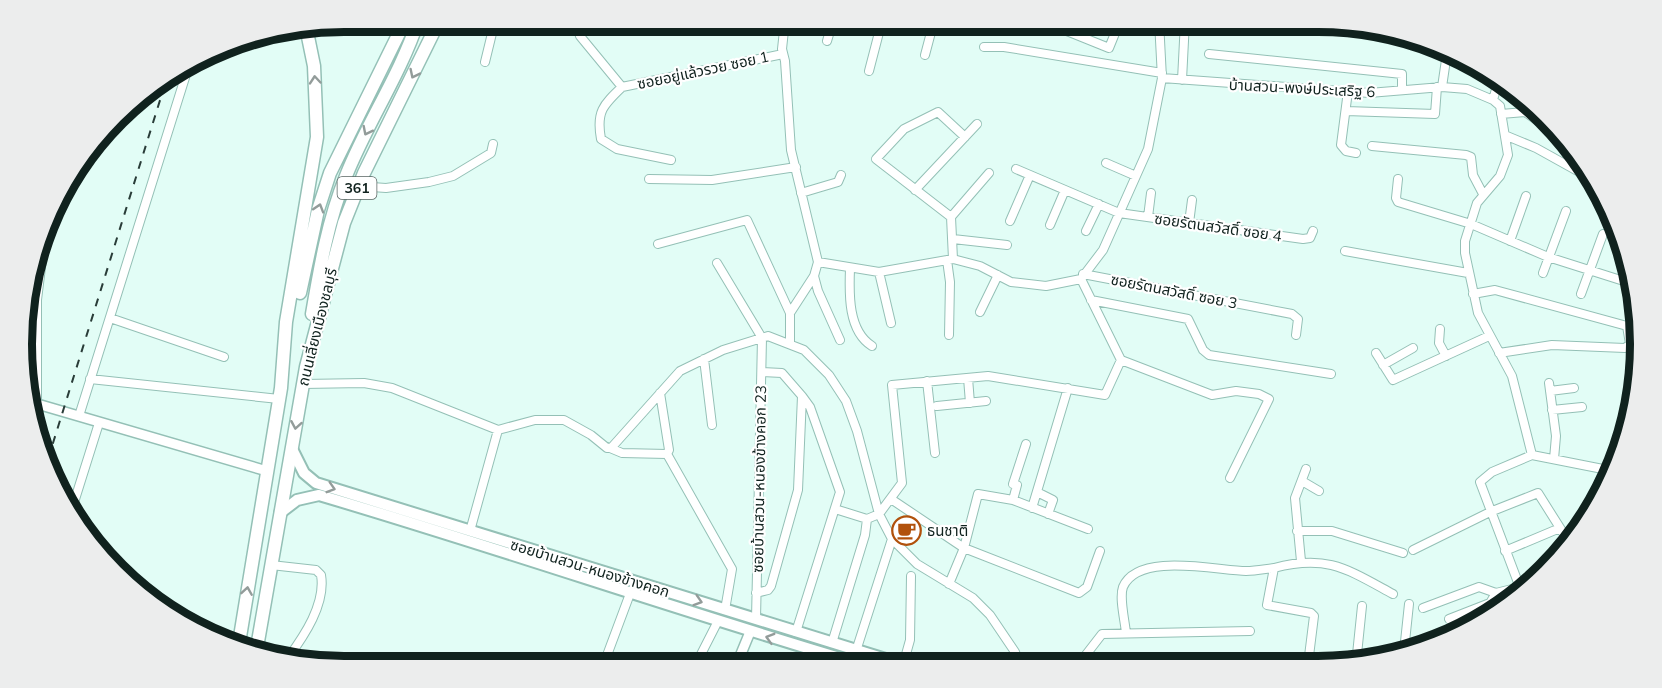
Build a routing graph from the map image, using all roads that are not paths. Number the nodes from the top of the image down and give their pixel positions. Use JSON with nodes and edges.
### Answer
{"nodes":[{"id":1,"x":400,"y":31,"type":"edge"},
{"id":2,"x":415,"y":31,"type":"edge"},
{"id":3,"x":434,"y":31,"type":"edge"},
{"id":4,"x":493,"y":31,"type":"edge"},
{"id":5,"x":578,"y":31,"type":"edge"},
{"id":6,"x":784,"y":31,"type":"edge"},
{"id":7,"x":830,"y":31,"type":"edge"},
{"id":8,"x":879,"y":31,"type":"edge"},
{"id":9,"x":932,"y":31,"type":"edge"},
{"id":10,"x":1067,"y":31,"type":"edge"},
{"id":11,"x":1116,"y":31,"type":"edge"},
{"id":12,"x":1160,"y":31,"type":"edge"},
{"id":13,"x":1184,"y":31,"type":"edge"},
{"id":14,"x":307,"y":34,"type":"edge"},
{"id":15,"x":827,"y":41,"type":"dead end"},
{"id":16,"x":984,"y":47,"type":"dead end"},
{"id":17,"x":783,"y":54,"type":"junction"},
{"id":18,"x":1209,"y":54,"type":"dead end"},
{"id":19,"x":926,"y":55,"type":"dead end"},
{"id":20,"x":1446,"y":59,"type":"edge"},
{"id":21,"x":485,"y":62,"type":"dead end"},
{"id":22,"x":869,"y":71,"type":"dead end"},
{"id":23,"x":186,"y":74,"type":"edge"},
{"id":24,"x":1162,"y":75,"type":"junction"},
{"id":25,"x":1182,"y":80,"type":"junction"},
{"id":26,"x":622,"y":87,"type":"junction"},
{"id":27,"x":1440,"y":87,"type":"junction"},
{"id":28,"x":1497,"y":87,"type":"edge"},
{"id":29,"x":1402,"y":90,"type":"junction"},
{"id":30,"x":1348,"y":91,"type":"junction"},
{"id":31,"x":1493,"y":100,"type":"junction"},
{"id":32,"x":1346,"y":111,"type":"junction"},
{"id":33,"x":1525,"y":112,"type":"joint"},
{"id":34,"x":1502,"y":114,"type":"junction"},
{"id":35,"x":1533,"y":118,"type":"edge"},
{"id":36,"x":977,"y":124,"type":"dead end"},
{"id":37,"x":965,"y":136,"type":"junction"},
{"id":38,"x":1507,"y":136,"type":"junction"},
{"id":39,"x":494,"y":144,"type":"dead end"},
{"id":40,"x":1372,"y":146,"type":"dead end"},
{"id":41,"x":1356,"y":153,"type":"dead end"},
{"id":42,"x":671,"y":160,"type":"dead end"},
{"id":43,"x":1106,"y":163,"type":"dead end"},
{"id":44,"x":796,"y":167,"type":"junction"},
{"id":45,"x":1016,"y":169,"type":"dead end"},
{"id":46,"x":989,"y":172,"type":"dead end"},
{"id":47,"x":1579,"y":172,"type":"edge"},
{"id":48,"x":841,"y":175,"type":"dead end"},
{"id":49,"x":1030,"y":175,"type":"junction"},
{"id":50,"x":1136,"y":176,"type":"junction"},
{"id":51,"x":649,"y":179,"type":"dead end"},
{"id":52,"x":1398,"y":179,"type":"dead end"},
{"id":53,"x":358,"y":186,"type":"junction"},
{"id":54,"x":915,"y":190,"type":"junction"},
{"id":55,"x":1065,"y":190,"type":"junction"},
{"id":56,"x":1151,"y":193,"type":"dead end"},
{"id":57,"x":801,"y":194,"type":"junction"},
{"id":58,"x":1483,"y":194,"type":"junction"},
{"id":59,"x":1526,"y":196,"type":"dead end"},
{"id":60,"x":1192,"y":200,"type":"dead end"},
{"id":61,"x":1099,"y":204,"type":"junction"},
{"id":62,"x":1566,"y":211,"type":"dead end"},
{"id":63,"x":1119,"y":213,"type":"junction"},
{"id":64,"x":951,"y":217,"type":"junction"},
{"id":65,"x":1148,"y":217,"type":"junction"},
{"id":66,"x":1010,"y":221,"type":"dead end"},
{"id":67,"x":1189,"y":223,"type":"junction"},
{"id":68,"x":1471,"y":224,"type":"junction"},
{"id":69,"x":1050,"y":225,"type":"dead end"},
{"id":70,"x":1086,"y":231,"type":"dead end"},
{"id":71,"x":1313,"y":231,"type":"dead end"},
{"id":72,"x":1603,"y":234,"type":"dead end"},
{"id":73,"x":953,"y":239,"type":"junction"},
{"id":74,"x":1510,"y":241,"type":"junction"},
{"id":75,"x":658,"y":244,"type":"dead end"},
{"id":76,"x":1007,"y":246,"type":"dead end"},
{"id":77,"x":1345,"y":252,"type":"dead end"},
{"id":78,"x":1548,"y":257,"type":"junction"},
{"id":79,"x":950,"y":260,"type":"junction"},
{"id":80,"x":818,"y":262,"type":"junction"},
{"id":81,"x":717,"y":263,"type":"dead end"},
{"id":82,"x":41,"y":269,"type":"edge"},
{"id":83,"x":850,"y":269,"type":"junction"},
{"id":84,"x":1588,"y":271,"type":"junction"},
{"id":85,"x":879,"y":272,"type":"junction"},
{"id":86,"x":1468,"y":273,"type":"junction"},
{"id":87,"x":1543,"y":273,"type":"dead end"},
{"id":88,"x":998,"y":275,"type":"junction"},
{"id":89,"x":814,"y":276,"type":"junction"},
{"id":90,"x":1082,"y":277,"type":"junction"},
{"id":91,"x":1624,"y":281,"type":"edge"},
{"id":92,"x":1473,"y":294,"type":"junction"},
{"id":93,"x":1581,"y":294,"type":"dead end"},
{"id":94,"x":1091,"y":300,"type":"junction"},
{"id":95,"x":980,"y":312,"type":"dead end"},
{"id":96,"x":790,"y":313,"type":"junction"},
{"id":97,"x":110,"y":318,"type":"junction"},
{"id":98,"x":891,"y":323,"type":"dead end"},
{"id":99,"x":1440,"y":329,"type":"dead end"},
{"id":100,"x":949,"y":335,"type":"dead end"},
{"id":101,"x":1296,"y":335,"type":"dead end"},
{"id":102,"x":1489,"y":336,"type":"junction"},
{"id":103,"x":762,"y":338,"type":"junction"},
{"id":104,"x":840,"y":340,"type":"dead end"},
{"id":105,"x":790,"y":344,"type":"junction"},
{"id":106,"x":872,"y":346,"type":"dead end"},
{"id":107,"x":1413,"y":348,"type":"dead end"},
{"id":108,"x":1376,"y":353,"type":"dead end"},
{"id":109,"x":1499,"y":353,"type":"junction"},
{"id":110,"x":1446,"y":356,"type":"junction"},
{"id":111,"x":224,"y":357,"type":"dead end"},
{"id":112,"x":704,"y":359,"type":"junction"},
{"id":113,"x":1121,"y":360,"type":"junction"},
{"id":114,"x":1383,"y":365,"type":"junction"},
{"id":115,"x":306,"y":367,"type":"junction"},
{"id":116,"x":762,"y":372,"type":"junction"},
{"id":117,"x":1331,"y":374,"type":"dead end"},
{"id":118,"x":968,"y":378,"type":"junction"},
{"id":119,"x":90,"y":379,"type":"junction"},
{"id":120,"x":927,"y":381,"type":"junction"},
{"id":121,"x":303,"y":384,"type":"junction"},
{"id":122,"x":1068,"y":388,"type":"junction"},
{"id":123,"x":1574,"y":388,"type":"dead end"},
{"id":124,"x":660,"y":393,"type":"junction"},
{"id":125,"x":280,"y":394,"type":"junction"},
{"id":126,"x":802,"y":396,"type":"junction"},
{"id":127,"x":37,"y":400,"type":"edge"},
{"id":128,"x":986,"y":401,"type":"dead end"},
{"id":129,"x":970,"y":403,"type":"junction"},
{"id":130,"x":37,"y":404,"type":"edge"},
{"id":131,"x":937,"y":406,"type":"dead end"},
{"id":132,"x":1582,"y":407,"type":"dead end"},
{"id":133,"x":1552,"y":410,"type":"junction"},
{"id":134,"x":79,"y":416,"type":"junction"},
{"id":135,"x":99,"y":423,"type":"junction"},
{"id":136,"x":712,"y":425,"type":"dead end"},
{"id":137,"x":498,"y":430,"type":"junction"},
{"id":138,"x":1026,"y":444,"type":"dead end"},
{"id":139,"x":612,"y":446,"type":"junction"},
{"id":140,"x":291,"y":449,"type":"junction"},
{"id":141,"x":935,"y":453,"type":"dead end"},
{"id":142,"x":667,"y":454,"type":"junction"},
{"id":143,"x":1532,"y":455,"type":"junction"},
{"id":144,"x":1554,"y":459,"type":"junction"},
{"id":145,"x":1306,"y":469,"type":"dead end"},
{"id":146,"x":1604,"y":469,"type":"edge"},
{"id":147,"x":267,"y":471,"type":"junction"},
{"id":148,"x":1230,"y":478,"type":"dead end"},
{"id":149,"x":1302,"y":481,"type":"junction"},
{"id":150,"x":1319,"y":491,"type":"dead end"},
{"id":151,"x":1037,"y":492,"type":"junction"},
{"id":152,"x":891,"y":499,"type":"junction"},
{"id":153,"x":1013,"y":501,"type":"junction"},
{"id":154,"x":74,"y":502,"type":"edge"},
{"id":155,"x":1032,"y":508,"type":"junction"},
{"id":156,"x":835,"y":509,"type":"junction"},
{"id":157,"x":1490,"y":512,"type":"junction"},
{"id":158,"x":280,"y":513,"type":"junction"},
{"id":159,"x":879,"y":514,"type":"junction"},
{"id":160,"x":1048,"y":514,"type":"junction"},
{"id":161,"x":867,"y":519,"type":"junction"},
{"id":162,"x":1560,"y":528,"type":"junction"},
{"id":163,"x":1088,"y":530,"type":"dead end"},
{"id":164,"x":470,"y":531,"type":"junction"},
{"id":165,"x":1297,"y":531,"type":"junction"},
{"id":166,"x":1565,"y":535,"type":"edge"},
{"id":167,"x":892,"y":539,"type":"junction"},
{"id":168,"x":964,"y":548,"type":"junction"},
{"id":169,"x":1413,"y":550,"type":"dead end"},
{"id":170,"x":1100,"y":551,"type":"dead end"},
{"id":171,"x":1505,"y":551,"type":"junction"},
{"id":172,"x":1403,"y":553,"type":"dead end"},
{"id":173,"x":1301,"y":561,"type":"junction"},
{"id":174,"x":271,"y":565,"type":"junction"},
{"id":175,"x":1274,"y":568,"type":"junction"},
{"id":176,"x":911,"y":576,"type":"dead end"},
{"id":177,"x":1519,"y":583,"type":"edge"},
{"id":178,"x":949,"y":584,"type":"junction"},
{"id":179,"x":1510,"y":590,"type":"edge"},
{"id":180,"x":631,"y":591,"type":"junction"},
{"id":181,"x":756,"y":593,"type":"junction"},
{"id":182,"x":1496,"y":593,"type":"junction"},
{"id":183,"x":1393,"y":594,"type":"dead end"},
{"id":184,"x":1409,"y":604,"type":"dead end"},
{"id":185,"x":1362,"y":606,"type":"dead end"},
{"id":186,"x":1423,"y":608,"type":"dead end"},
{"id":187,"x":724,"y":610,"type":"junction"},
{"id":188,"x":756,"y":619,"type":"junction"},
{"id":189,"x":1449,"y":619,"type":"dead end"},
{"id":190,"x":718,"y":621,"type":"junction"},
{"id":191,"x":1250,"y":631,"type":"dead end"},
{"id":192,"x":750,"y":632,"type":"junction"},
{"id":193,"x":796,"y":632,"type":"junction"},
{"id":194,"x":1126,"y":633,"type":"junction"},
{"id":195,"x":239,"y":638,"type":"edge"},
{"id":196,"x":1405,"y":641,"type":"junction"},
{"id":197,"x":1410,"y":642,"type":"edge"},
{"id":198,"x":832,"y":643,"type":"junction"},
{"id":199,"x":257,"y":644,"type":"edge"},
{"id":200,"x":1405,"y":644,"type":"edge"},
{"id":201,"x":856,"y":651,"type":"junction"},
{"id":202,"x":292,"y":652,"type":"edge"},
{"id":203,"x":824,"y":653,"type":"junction"},
{"id":204,"x":1357,"y":654,"type":"edge"},
{"id":205,"x":606,"y":657,"type":"edge"},
{"id":206,"x":700,"y":657,"type":"edge"},
{"id":207,"x":740,"y":657,"type":"edge"},
{"id":208,"x":823,"y":657,"type":"edge"},
{"id":209,"x":837,"y":657,"type":"edge"},
{"id":210,"x":877,"y":657,"type":"edge"},
{"id":211,"x":906,"y":657,"type":"edge"},
{"id":212,"x":1017,"y":657,"type":"edge"},
{"id":213,"x":1084,"y":657,"type":"edge"},
{"id":214,"x":1309,"y":657,"type":"edge"}],
"edges":[{"from":125,"to":1,"type":"highway","one_way":true},
{"from":2,"to":115,"type":"highway","one_way":true},
{"from":3,"to":53,"type":"highway","name":"ถนนเลี่ยงเมืองชลบุรี","number":"361","one_way":true},
{"from":4,"to":21,"type":"street"},
{"from":5,"to":26,"type":"street"},
{"from":6,"to":17,"type":"street"},
{"from":7,"to":15,"type":"street"},
{"from":8,"to":22,"type":"street"},
{"from":9,"to":19,"type":"street"},
{"from":10,"to":11,"type":"street"},
{"from":12,"to":24,"type":"street"},
{"from":13,"to":25,"type":"street"},
{"from":125,"to":14,"type":"highway","name":"ถนนเลี่ยงเมืองชลบุรี","one_way":true},
{"from":16,"to":24,"type":"street","name":"บ้านสวน-พงษ์ประเสริฐ 6"},
{"from":17,"to":26,"type":"street","name":"ซอยอยู่แล้วรวย ซอย 1"},
{"from":17,"to":44,"type":"street"},
{"from":18,"to":29,"type":"street"},
{"from":20,"to":27,"type":"street"},
{"from":23,"to":97,"type":"street"},
{"from":24,"to":25,"type":"street","name":"บ้านสวน-พงษ์ประเสริฐ 6"},
{"from":24,"to":50,"type":"street"},
{"from":25,"to":30,"type":"street","name":"บ้านสวน-พงษ์ประเสริฐ 6"},
{"from":26,"to":42,"type":"street"},
{"from":27,"to":29,"type":"street","name":"บ้านสวน-พงษ์ประเสริฐ 6"},
{"from":27,"to":31,"type":"street","name":"บ้านสวน-พงษ์ประเสริฐ 6"},
{"from":27,"to":32,"type":"street"},
{"from":28,"to":31,"type":"street"},
{"from":29,"to":30,"type":"street","name":"บ้านสวน-พงษ์ประเสริฐ 6"},
{"from":30,"to":32,"type":"street"},
{"from":31,"to":34,"type":"street"},
{"from":32,"to":41,"type":"street"},
{"from":33,"to":34,"type":"street"},
{"from":33,"to":35,"type":"street"},
{"from":34,"to":38,"type":"street"},
{"from":36,"to":37,"type":"street"},
{"from":37,"to":54,"type":"street"},
{"from":37,"to":54,"type":"street"},
{"from":38,"to":47,"type":"street"},
{"from":38,"to":58,"type":"street"},
{"from":39,"to":53,"type":"street"},
{"from":40,"to":58,"type":"street"},
{"from":43,"to":50,"type":"street"},
{"from":44,"to":51,"type":"street"},
{"from":44,"to":57,"type":"street"},
{"from":45,"to":49,"type":"street","name":"ซอยรัตนสวัสดิ์ ซอย 4"},
{"from":46,"to":64,"type":"street"},
{"from":48,"to":57,"type":"street"},
{"from":49,"to":55,"type":"street","name":"ซอยรัตนสวัสดิ์ ซอย 4"},
{"from":49,"to":66,"type":"street"},
{"from":50,"to":63,"type":"street"},
{"from":52,"to":68,"type":"street"},
{"from":53,"to":115,"type":"highway","name":"ถนนเลี่ยงเมืองชลบุรี","number":"361"},
{"from":54,"to":64,"type":"street"},
{"from":55,"to":61,"type":"street","name":"ซอยรัตนสวัสดิ์ ซอย 4"},
{"from":55,"to":69,"type":"street"},
{"from":56,"to":65,"type":"street"},
{"from":57,"to":80,"type":"street"},
{"from":58,"to":68,"type":"street"},
{"from":59,"to":74,"type":"street"},
{"from":60,"to":67,"type":"street"},
{"from":61,"to":63,"type":"street","name":"ซอยรัตนสวัสดิ์ ซอย 4"},
{"from":61,"to":70,"type":"street"},
{"from":62,"to":78,"type":"street"},
{"from":63,"to":65,"type":"street","name":"ซอยรัตนสวัสดิ์ ซอย 4"},
{"from":63,"to":90,"type":"street"},
{"from":64,"to":73,"type":"street"},
{"from":65,"to":67,"type":"street","name":"ซอยรัตนสวัสดิ์ ซอย 4"},
{"from":67,"to":71,"type":"street","name":"ซอยรัตนสวัสดิ์ ซอย 4"},
{"from":68,"to":74,"type":"street"},
{"from":68,"to":86,"type":"street"},
{"from":72,"to":84,"type":"street"},
{"from":73,"to":76,"type":"street"},
{"from":73,"to":79,"type":"street"},
{"from":74,"to":78,"type":"street"},
{"from":75,"to":96,"type":"street"},
{"from":77,"to":86,"type":"street"},
{"from":78,"to":84,"type":"street"},
{"from":78,"to":87,"type":"street"},
{"from":79,"to":85,"type":"street"},
{"from":79,"to":88,"type":"street"},
{"from":79,"to":100,"type":"street"},
{"from":80,"to":83,"type":"street"},
{"from":80,"to":89,"type":"street"},
{"from":81,"to":103,"type":"street"},
{"from":82,"to":127,"type":"street"},
{"from":83,"to":85,"type":"street"},
{"from":83,"to":106,"type":"street"},
{"from":84,"to":91,"type":"street"},
{"from":84,"to":93,"type":"street"},
{"from":85,"to":98,"type":"street"},
{"from":86,"to":92,"type":"street"},
{"from":88,"to":90,"type":"street"},
{"from":88,"to":95,"type":"street"},
{"from":89,"to":96,"type":"street"},
{"from":89,"to":104,"type":"street"},
{"from":90,"to":94,"type":"street"},
{"from":90,"to":101,"type":"street","name":"ซอยรัตนสวัสดิ์ ซอย 3"},
{"from":92,"to":102,"type":"street"},
{"from":92,"to":109,"type":"street"},
{"from":94,"to":113,"type":"street"},
{"from":94,"to":117,"type":"street"},
{"from":96,"to":105,"type":"street"},
{"from":97,"to":111,"type":"street"},
{"from":97,"to":119,"type":"street"},
{"from":99,"to":110,"type":"street"},
{"from":102,"to":109,"type":"street"},
{"from":102,"to":110,"type":"street"},
{"from":103,"to":105,"type":"street"},
{"from":103,"to":112,"type":"street"},
{"from":103,"to":116,"type":"street","name":"ซอยบ้านสวน-หนองข้างคอก 23"},
{"from":105,"to":159,"type":"street"},
{"from":107,"to":114,"type":"street"},
{"from":108,"to":114,"type":"street"},
{"from":109,"to":143,"type":"street"},
{"from":110,"to":114,"type":"street"},
{"from":112,"to":124,"type":"street"},
{"from":112,"to":136,"type":"street"},
{"from":113,"to":122,"type":"street"},
{"from":113,"to":148,"type":"street"},
{"from":115,"to":121,"type":"highway","name":"ถนนเลี่ยงเมืองชลบุรี","number":"361"},
{"from":116,"to":126,"type":"street"},
{"from":116,"to":181,"type":"street","name":"ซอยบ้านสวน-หนองข้างคอก 23"},
{"from":118,"to":120,"type":"street"},
{"from":118,"to":122,"type":"street"},
{"from":118,"to":129,"type":"street"},
{"from":119,"to":125,"type":"street"},
{"from":119,"to":134,"type":"street"},
{"from":120,"to":141,"type":"street"},
{"from":120,"to":152,"type":"street"},
{"from":121,"to":137,"type":"street"},
{"from":121,"to":140,"type":"highway","name":"ถนนเลี่ยงเมืองชลบุรี","number":"361","one_way":true},
{"from":122,"to":151,"type":"street"},
{"from":123,"to":133,"type":"street"},
{"from":124,"to":139,"type":"street"},
{"from":124,"to":142,"type":"street"},
{"from":125,"to":147,"type":"highway","name":"ถนนเลี่ยงเมืองชลบุรี"},
{"from":126,"to":156,"type":"street"},
{"from":126,"to":181,"type":"street"},
{"from":128,"to":129,"type":"street"},
{"from":129,"to":131,"type":"street"},
{"from":130,"to":134,"type":"street"},
{"from":132,"to":133,"type":"street"},
{"from":133,"to":144,"type":"street"},
{"from":134,"to":135,"type":"street"},
{"from":135,"to":147,"type":"street"},
{"from":135,"to":154,"type":"street"},
{"from":137,"to":139,"type":"street"},
{"from":137,"to":164,"type":"street"},
{"from":138,"to":153,"type":"street"},
{"from":139,"to":142,"type":"street"},
{"from":140,"to":158,"type":"highway","name":"ถนนเลี่ยงเมืองชลบุรี","number":"361"},
{"from":140,"to":164,"type":"main road","name":"ซอยบ้านสวน-หนองข้างคอก","one_way":true},
{"from":142,"to":187,"type":"street"},
{"from":143,"to":144,"type":"street"},
{"from":143,"to":157,"type":"street"},
{"from":144,"to":146,"type":"street"},
{"from":145,"to":149,"type":"street"},
{"from":195,"to":147,"type":"highway","name":"ถนนเลี่ยงเมืองชลบุรี","one_way":true},
{"from":149,"to":150,"type":"street"},
{"from":149,"to":165,"type":"street"},
{"from":151,"to":155,"type":"street"},
{"from":151,"to":160,"type":"street"},
{"from":152,"to":159,"type":"street"},
{"from":152,"to":168,"type":"street"},
{"from":153,"to":155,"type":"street"},
{"from":153,"to":168,"type":"street"},
{"from":155,"to":160,"type":"street"},
{"from":156,"to":161,"type":"street"},
{"from":156,"to":193,"type":"street"},
{"from":157,"to":162,"type":"street"},
{"from":157,"to":169,"type":"street"},
{"from":157,"to":171,"type":"street"},
{"from":158,"to":174,"type":"highway","name":"ถนนเลี่ยงเมืองชลบุรี","number":"361"},
{"from":158,"to":180,"type":"main road","name":"ซอยบ้านสวน-หนองข้างคอก"},
{"from":159,"to":161,"type":"street"},
{"from":159,"to":167,"type":"street"},
{"from":160,"to":163,"type":"street"},
{"from":161,"to":198,"type":"street"},
{"from":162,"to":166,"type":"street"},
{"from":162,"to":171,"type":"street"},
{"from":164,"to":187,"type":"main road","name":"ซอยบ้านสวน-หนองข้างคอก","one_way":true},
{"from":165,"to":172,"type":"street"},
{"from":165,"to":173,"type":"street"},
{"from":167,"to":178,"type":"street"},
{"from":167,"to":201,"type":"street"},
{"from":168,"to":170,"type":"street"},
{"from":168,"to":178,"type":"street"},
{"from":171,"to":177,"type":"street"},
{"from":173,"to":175,"type":"street"},
{"from":173,"to":183,"type":"street"},
{"from":174,"to":199,"type":"highway","name":"ถนนเลี่ยงเมืองชลบุรี","number":"361"},
{"from":174,"to":202,"type":"street"},
{"from":175,"to":194,"type":"street"},
{"from":175,"to":214,"type":"street"},
{"from":176,"to":211,"type":"street"},
{"from":178,"to":212,"type":"street"},
{"from":179,"to":182,"type":"street"},
{"from":180,"to":190,"type":"main road","name":"ซอยบ้านสวน-หนองข้างคอก"},
{"from":180,"to":205,"type":"street"},
{"from":181,"to":188,"type":"street","name":"ซอยบ้านสวน-หนองข้างคอก 23"},
{"from":182,"to":186,"type":"street"},
{"from":182,"to":189,"type":"street"},
{"from":184,"to":196,"type":"street"},
{"from":185,"to":204,"type":"street"},
{"from":187,"to":188,"type":"main road","name":"ซอยบ้านสวน-หนองข้างคอก"},
{"from":188,"to":192,"type":"main road"},
{"from":188,"to":193,"type":"main road","name":"ซอยบ้านสวน-หนองข้างคอก"},
{"from":190,"to":192,"type":"main road","name":"ซอยบ้านสวน-หนองข้างคอก"},
{"from":190,"to":206,"type":"street"},
{"from":191,"to":194,"type":"street"},
{"from":203,"to":192,"type":"main road","name":"ซอยบ้านสวน-หนองข้างคอก","one_way":true},
{"from":192,"to":207,"type":"street"},
{"from":193,"to":198,"type":"main road","name":"ซอยบ้านสวน-หนองข้างคอก"},
{"from":194,"to":213,"type":"street"},
{"from":196,"to":197,"type":"street"},
{"from":196,"to":200,"type":"street"},
{"from":198,"to":201,"type":"main road","name":"ซอยบ้านสวน-หนองข้างคอก"},
{"from":201,"to":210,"type":"main road","name":"ซอยบ้านสวน-หนองข้างคอก"},
{"from":203,"to":208,"type":"street"},
{"from":203,"to":209,"type":"main road","name":"ซอยบ้านสวน-หนองข้างคอก"}]}
